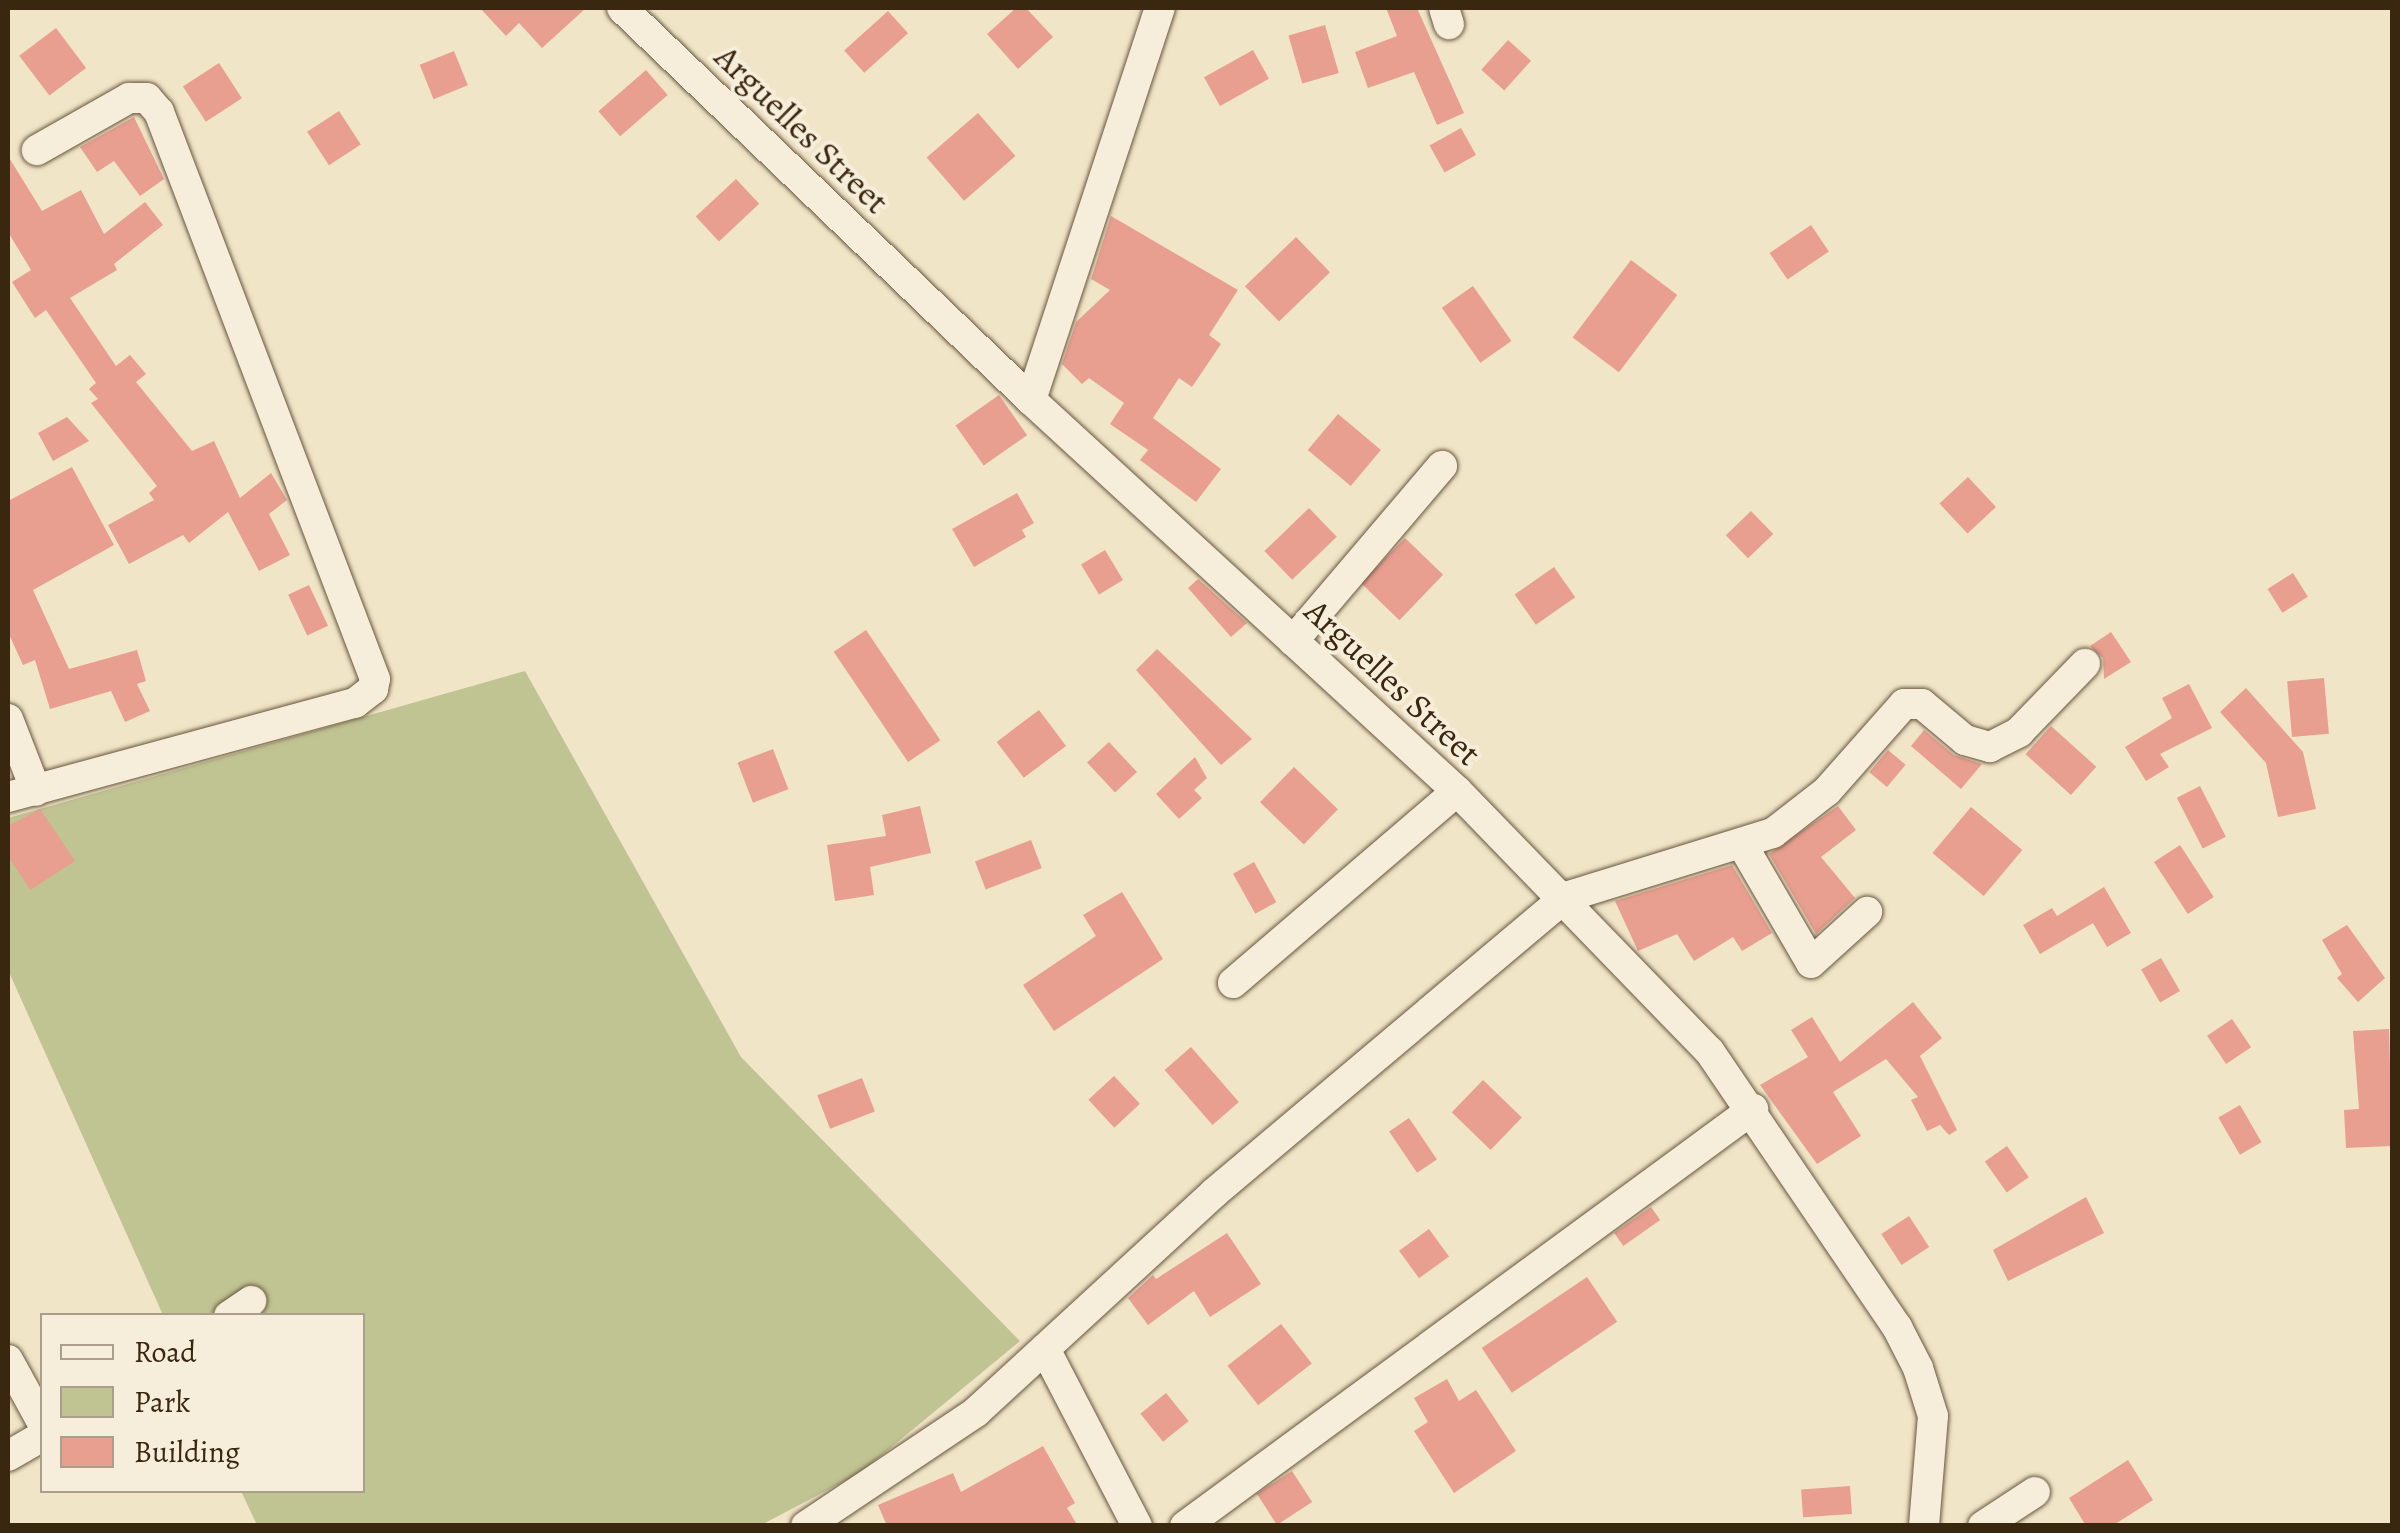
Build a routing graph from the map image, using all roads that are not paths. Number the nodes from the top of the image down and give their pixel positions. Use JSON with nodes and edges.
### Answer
{"nodes":[{"id":1,"x":622,"y":8,"type":"edge"},
{"id":2,"x":1160,"y":8,"type":"edge"},
{"id":3,"x":37,"y":150,"type":"dead end"},
{"id":4,"x":1031,"y":400,"type":"junction"},
{"id":5,"x":1442,"y":466,"type":"dead end"},
{"id":6,"x":1293,"y":641,"type":"junction"},
{"id":7,"x":2085,"y":664,"type":"dead end"},
{"id":8,"x":8,"y":719,"type":"edge"},
{"id":9,"x":1457,"y":791,"type":"junction"},
{"id":10,"x":22,"y":794,"type":"edge"},
{"id":11,"x":1743,"y":846,"type":"junction"},
{"id":12,"x":1566,"y":897,"type":"junction"},
{"id":13,"x":1867,"y":912,"type":"dead end"},
{"id":14,"x":1234,"y":983,"type":"dead end"},
{"id":15,"x":1753,"y":1109,"type":"junction"},
{"id":16,"x":1044,"y":1349,"type":"junction"},
{"id":17,"x":8,"y":1360,"type":"edge"},
{"id":18,"x":40,"y":1418,"type":"edge"},
{"id":19,"x":40,"y":1437,"type":"edge"},
{"id":20,"x":8,"y":1456,"type":"edge"},
{"id":21,"x":2035,"y":1492,"type":"dead end"},
{"id":22,"x":806,"y":1526,"type":"edge"},
{"id":23,"x":1137,"y":1526,"type":"edge"},
{"id":24,"x":1185,"y":1526,"type":"edge"},
{"id":25,"x":1924,"y":1526,"type":"edge"},
{"id":26,"x":1982,"y":1526,"type":"edge"}],
"edges":[{"from":1,"to":4,"type":"street","name":"Arguelles Street"},
{"from":2,"to":4,"type":"street"},
{"from":3,"to":10,"type":"street"},
{"from":4,"to":6,"type":"street","name":"Arguelles Street"},
{"from":5,"to":6,"type":"street"},
{"from":6,"to":9,"type":"street","name":"Arguelles Street"},
{"from":7,"to":11,"type":"street"},
{"from":8,"to":10,"type":"street"},
{"from":9,"to":12,"type":"street","name":"Arguelles Street"},
{"from":9,"to":14,"type":"street"},
{"from":11,"to":12,"type":"street"},
{"from":11,"to":13,"type":"street"},
{"from":12,"to":15,"type":"street","name":"Arguelles Street"},
{"from":12,"to":16,"type":"street"},
{"from":15,"to":24,"type":"street"},
{"from":15,"to":25,"type":"street","name":"Arguelles Street"},
{"from":16,"to":22,"type":"street"},
{"from":16,"to":23,"type":"street"},
{"from":17,"to":18,"type":"street"},
{"from":19,"to":20,"type":"street"},
{"from":21,"to":26,"type":"street"}]}
